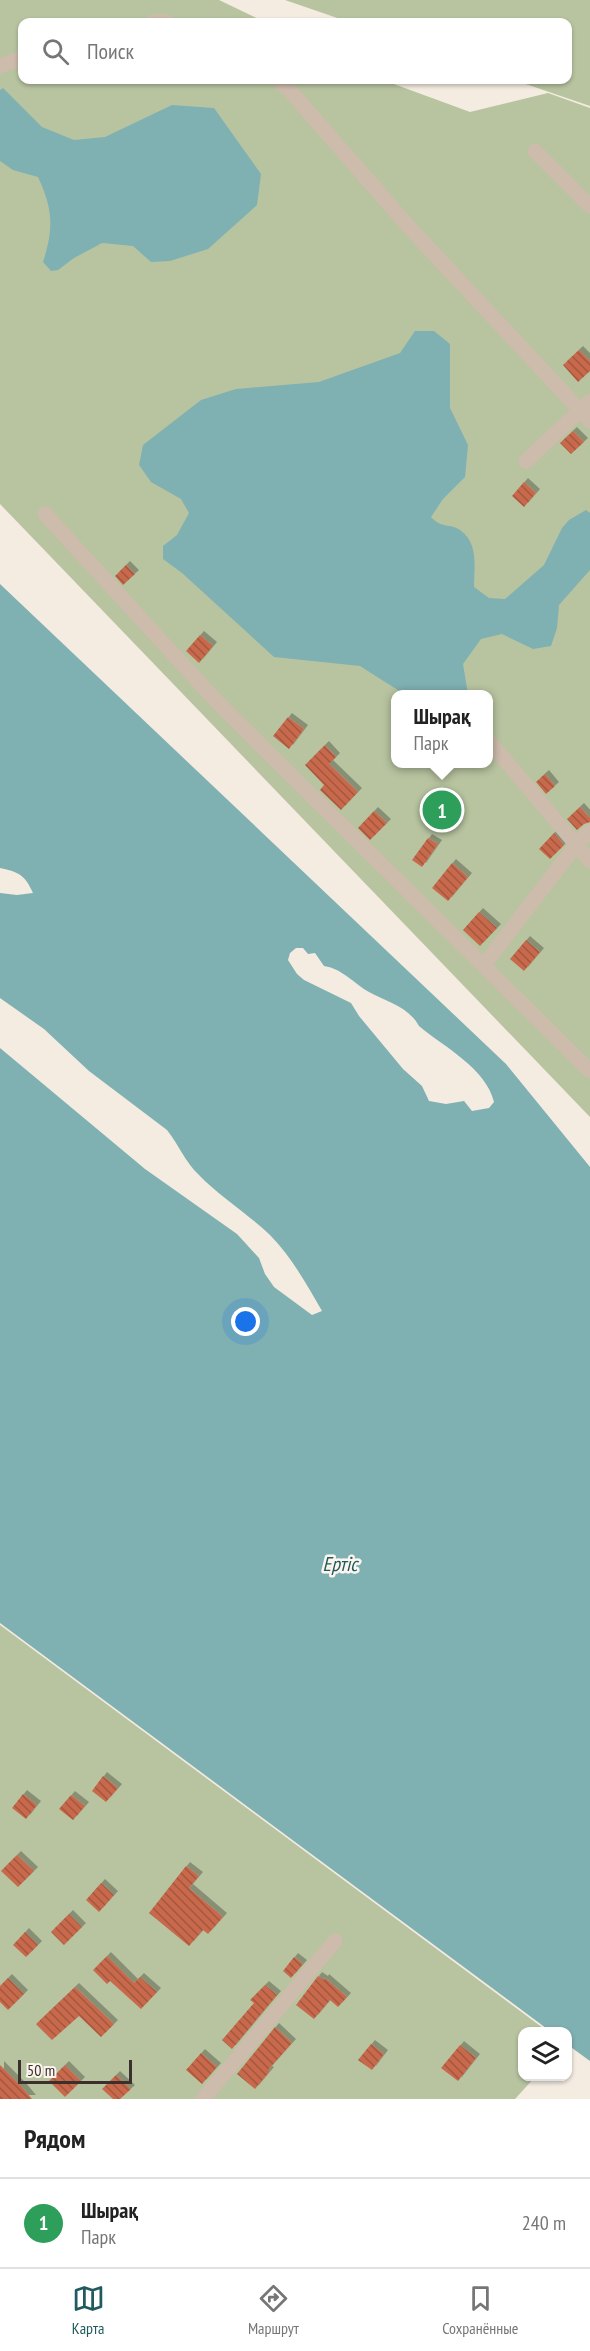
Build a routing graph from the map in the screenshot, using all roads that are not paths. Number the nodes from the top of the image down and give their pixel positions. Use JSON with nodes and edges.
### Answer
{"nodes":[{"id":1,"x":18,"y":59,"type":"edge"},
{"id":2,"x":0,"y":66,"type":"edge"},
{"id":3,"x":282,"y":84,"type":"edge"},
{"id":4,"x":535,"y":151,"type":"dead end"},
{"id":5,"x":590,"y":206,"type":"edge"},
{"id":6,"x":586,"y":411,"type":"edge"},
{"id":7,"x":526,"y":461,"type":"dead end"},
{"id":8,"x":45,"y":514,"type":"dead end"},
{"id":9,"x":493,"y":745,"type":"edge"},
{"id":10,"x":590,"y":831,"type":"edge"},
{"id":11,"x":576,"y":845,"type":"junction"},
{"id":12,"x":590,"y":861,"type":"edge"},
{"id":13,"x":484,"y":965,"type":"junction"},
{"id":14,"x":590,"y":1071,"type":"edge"},
{"id":15,"x":335,"y":1941,"type":"dead end"},
{"id":16,"x":203,"y":2099,"type":"edge"}],
"edges":[{"from":1,"to":2,"type":"street"},
{"from":3,"to":6,"type":"street"},
{"from":4,"to":5,"type":"street"},
{"from":6,"to":7,"type":"street"},
{"from":8,"to":13,"type":"street"},
{"from":9,"to":11,"type":"street"},
{"from":10,"to":11,"type":"street"},
{"from":11,"to":12,"type":"street"},
{"from":11,"to":13,"type":"street"},
{"from":13,"to":14,"type":"street"},
{"from":15,"to":16,"type":"street"}]}
